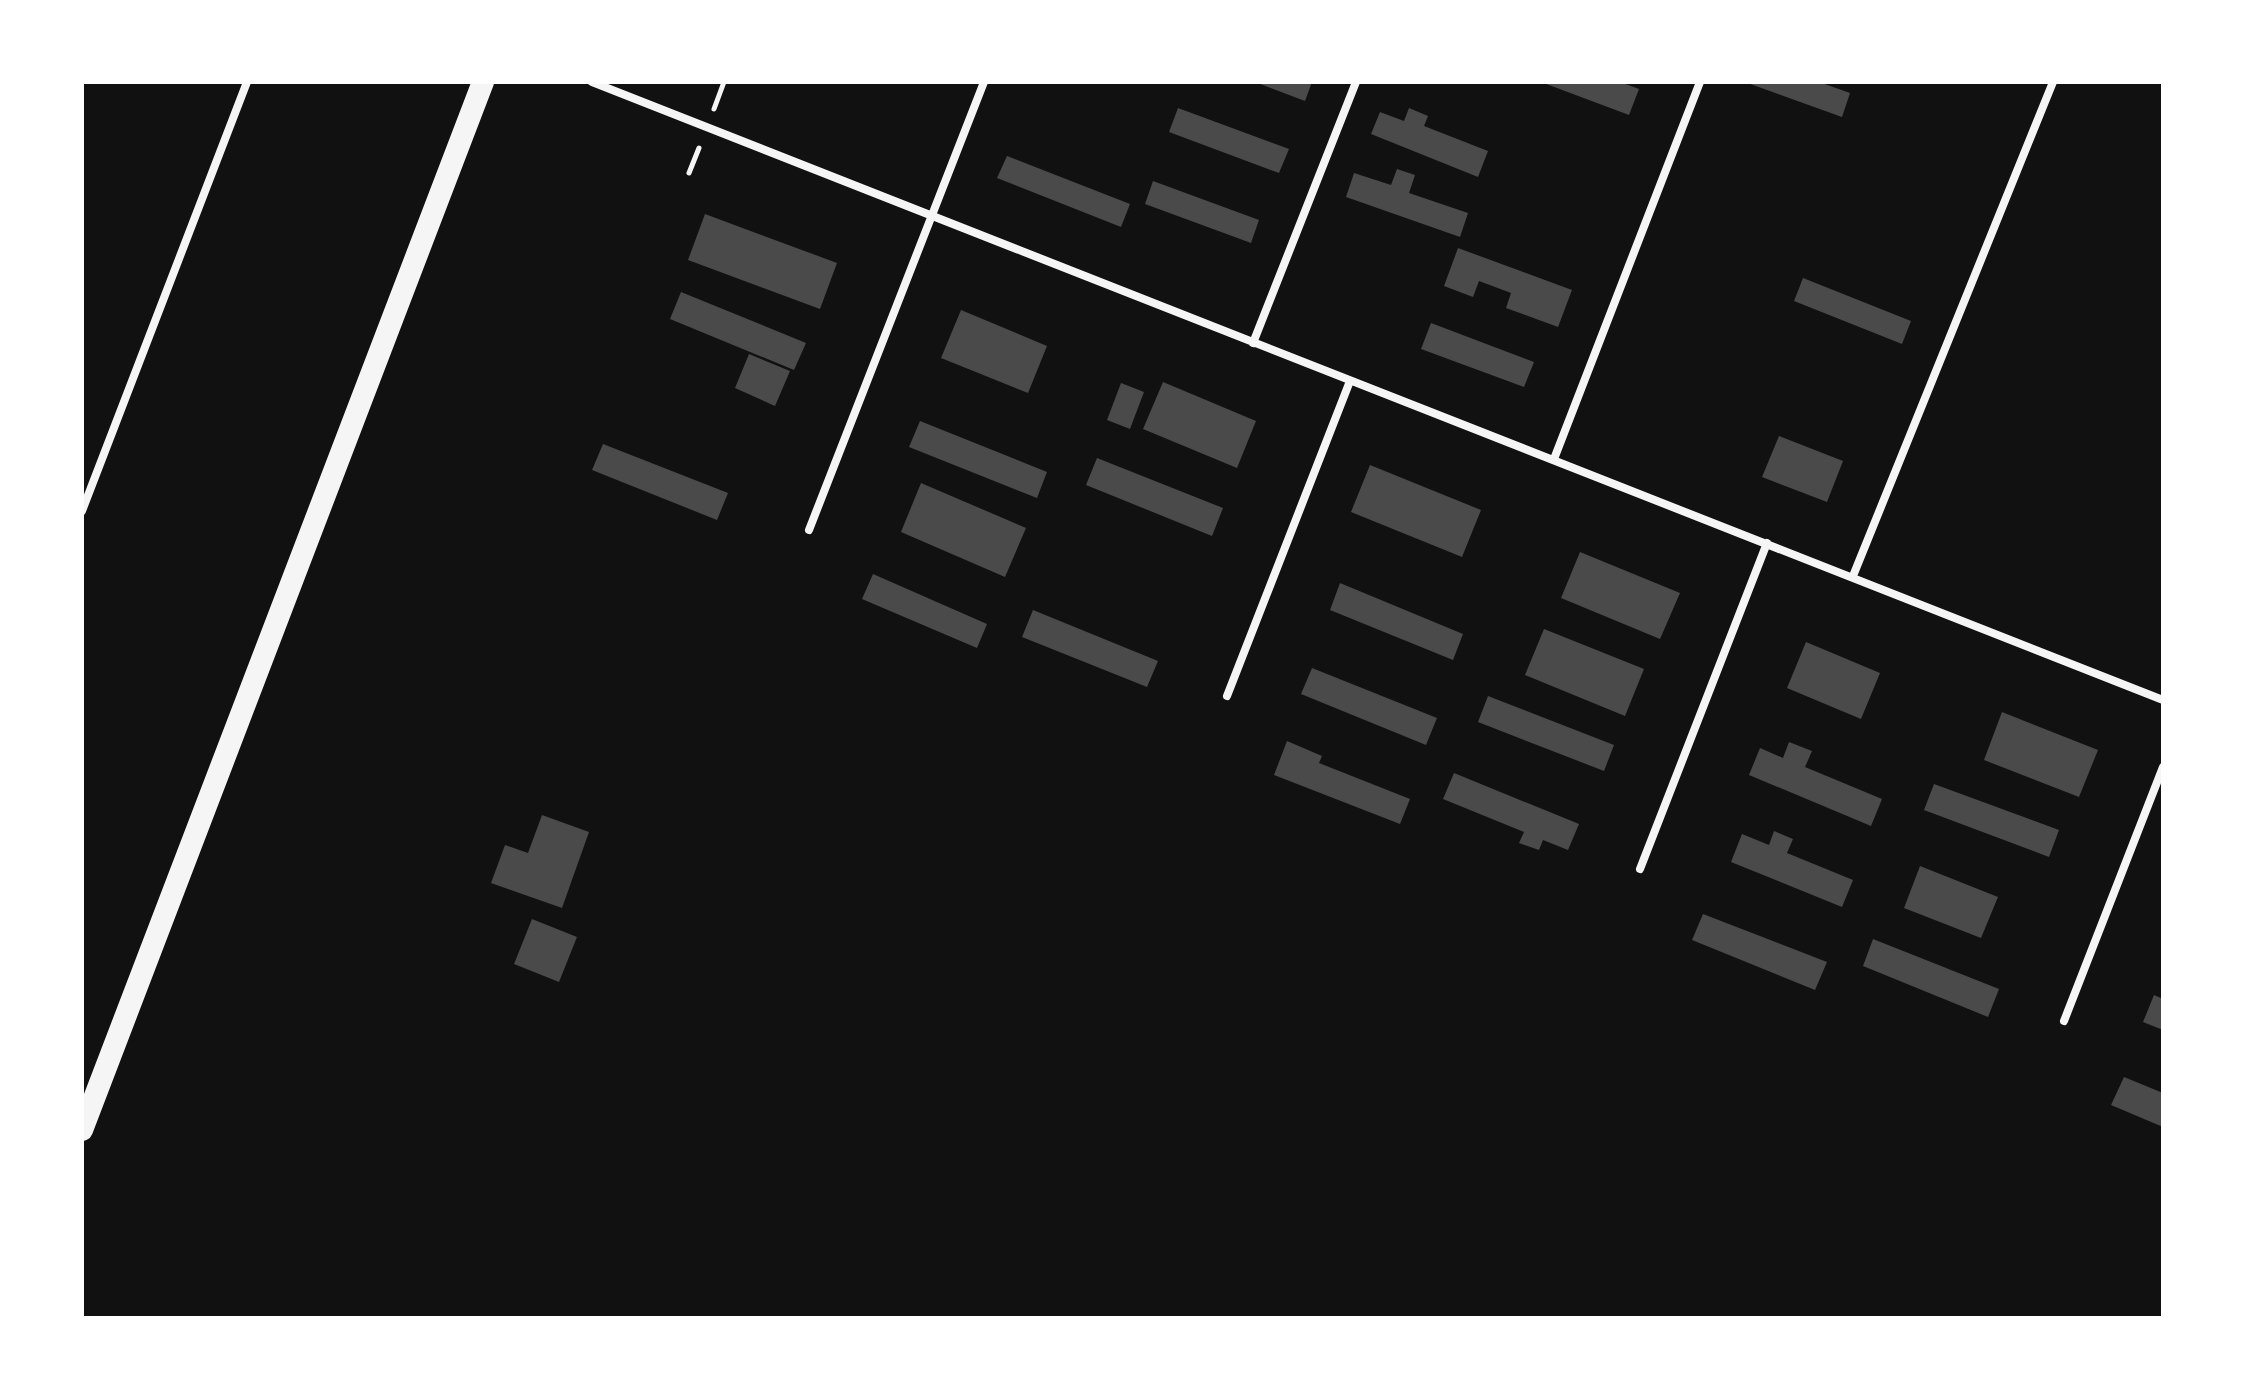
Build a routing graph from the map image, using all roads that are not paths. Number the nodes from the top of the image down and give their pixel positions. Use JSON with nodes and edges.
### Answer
{"nodes":[{"id":1,"x":247,"y":82,"type":"edge"},
{"id":2,"x":483,"y":82,"type":"edge"},
{"id":3,"x":592,"y":82,"type":"edge"},
{"id":4,"x":984,"y":82,"type":"edge"},
{"id":5,"x":1356,"y":82,"type":"edge"},
{"id":6,"x":1700,"y":82,"type":"edge"},
{"id":7,"x":2053,"y":82,"type":"edge"},
{"id":8,"x":931,"y":216,"type":"junction"},
{"id":9,"x":1253,"y":343,"type":"junction"},
{"id":10,"x":1350,"y":381,"type":"junction"},
{"id":11,"x":1554,"y":459,"type":"junction"},
{"id":12,"x":82,"y":511,"type":"edge"},
{"id":13,"x":809,"y":530,"type":"dead end"},
{"id":14,"x":1767,"y":543,"type":"junction"},
{"id":15,"x":1853,"y":576,"type":"junction"},
{"id":16,"x":1227,"y":696,"type":"dead end"},
{"id":17,"x":2163,"y":700,"type":"edge"},
{"id":18,"x":2163,"y":767,"type":"edge"},
{"id":19,"x":1640,"y":869,"type":"dead end"},
{"id":20,"x":2064,"y":1021,"type":"dead end"},
{"id":21,"x":82,"y":1130,"type":"edge"}],
"edges":[{"from":1,"to":12,"type":"street"},
{"from":2,"to":21,"type":"highway"},
{"from":3,"to":8,"type":"street"},
{"from":4,"to":8,"type":"street"},
{"from":5,"to":9,"type":"street"},
{"from":6,"to":11,"type":"street"},
{"from":7,"to":15,"type":"street"},
{"from":8,"to":9,"type":"street"},
{"from":8,"to":13,"type":"street"},
{"from":9,"to":10,"type":"street"},
{"from":10,"to":11,"type":"street"},
{"from":10,"to":16,"type":"street"},
{"from":11,"to":14,"type":"street"},
{"from":14,"to":15,"type":"street"},
{"from":14,"to":19,"type":"street"},
{"from":15,"to":17,"type":"street"},
{"from":18,"to":20,"type":"street"}]}
